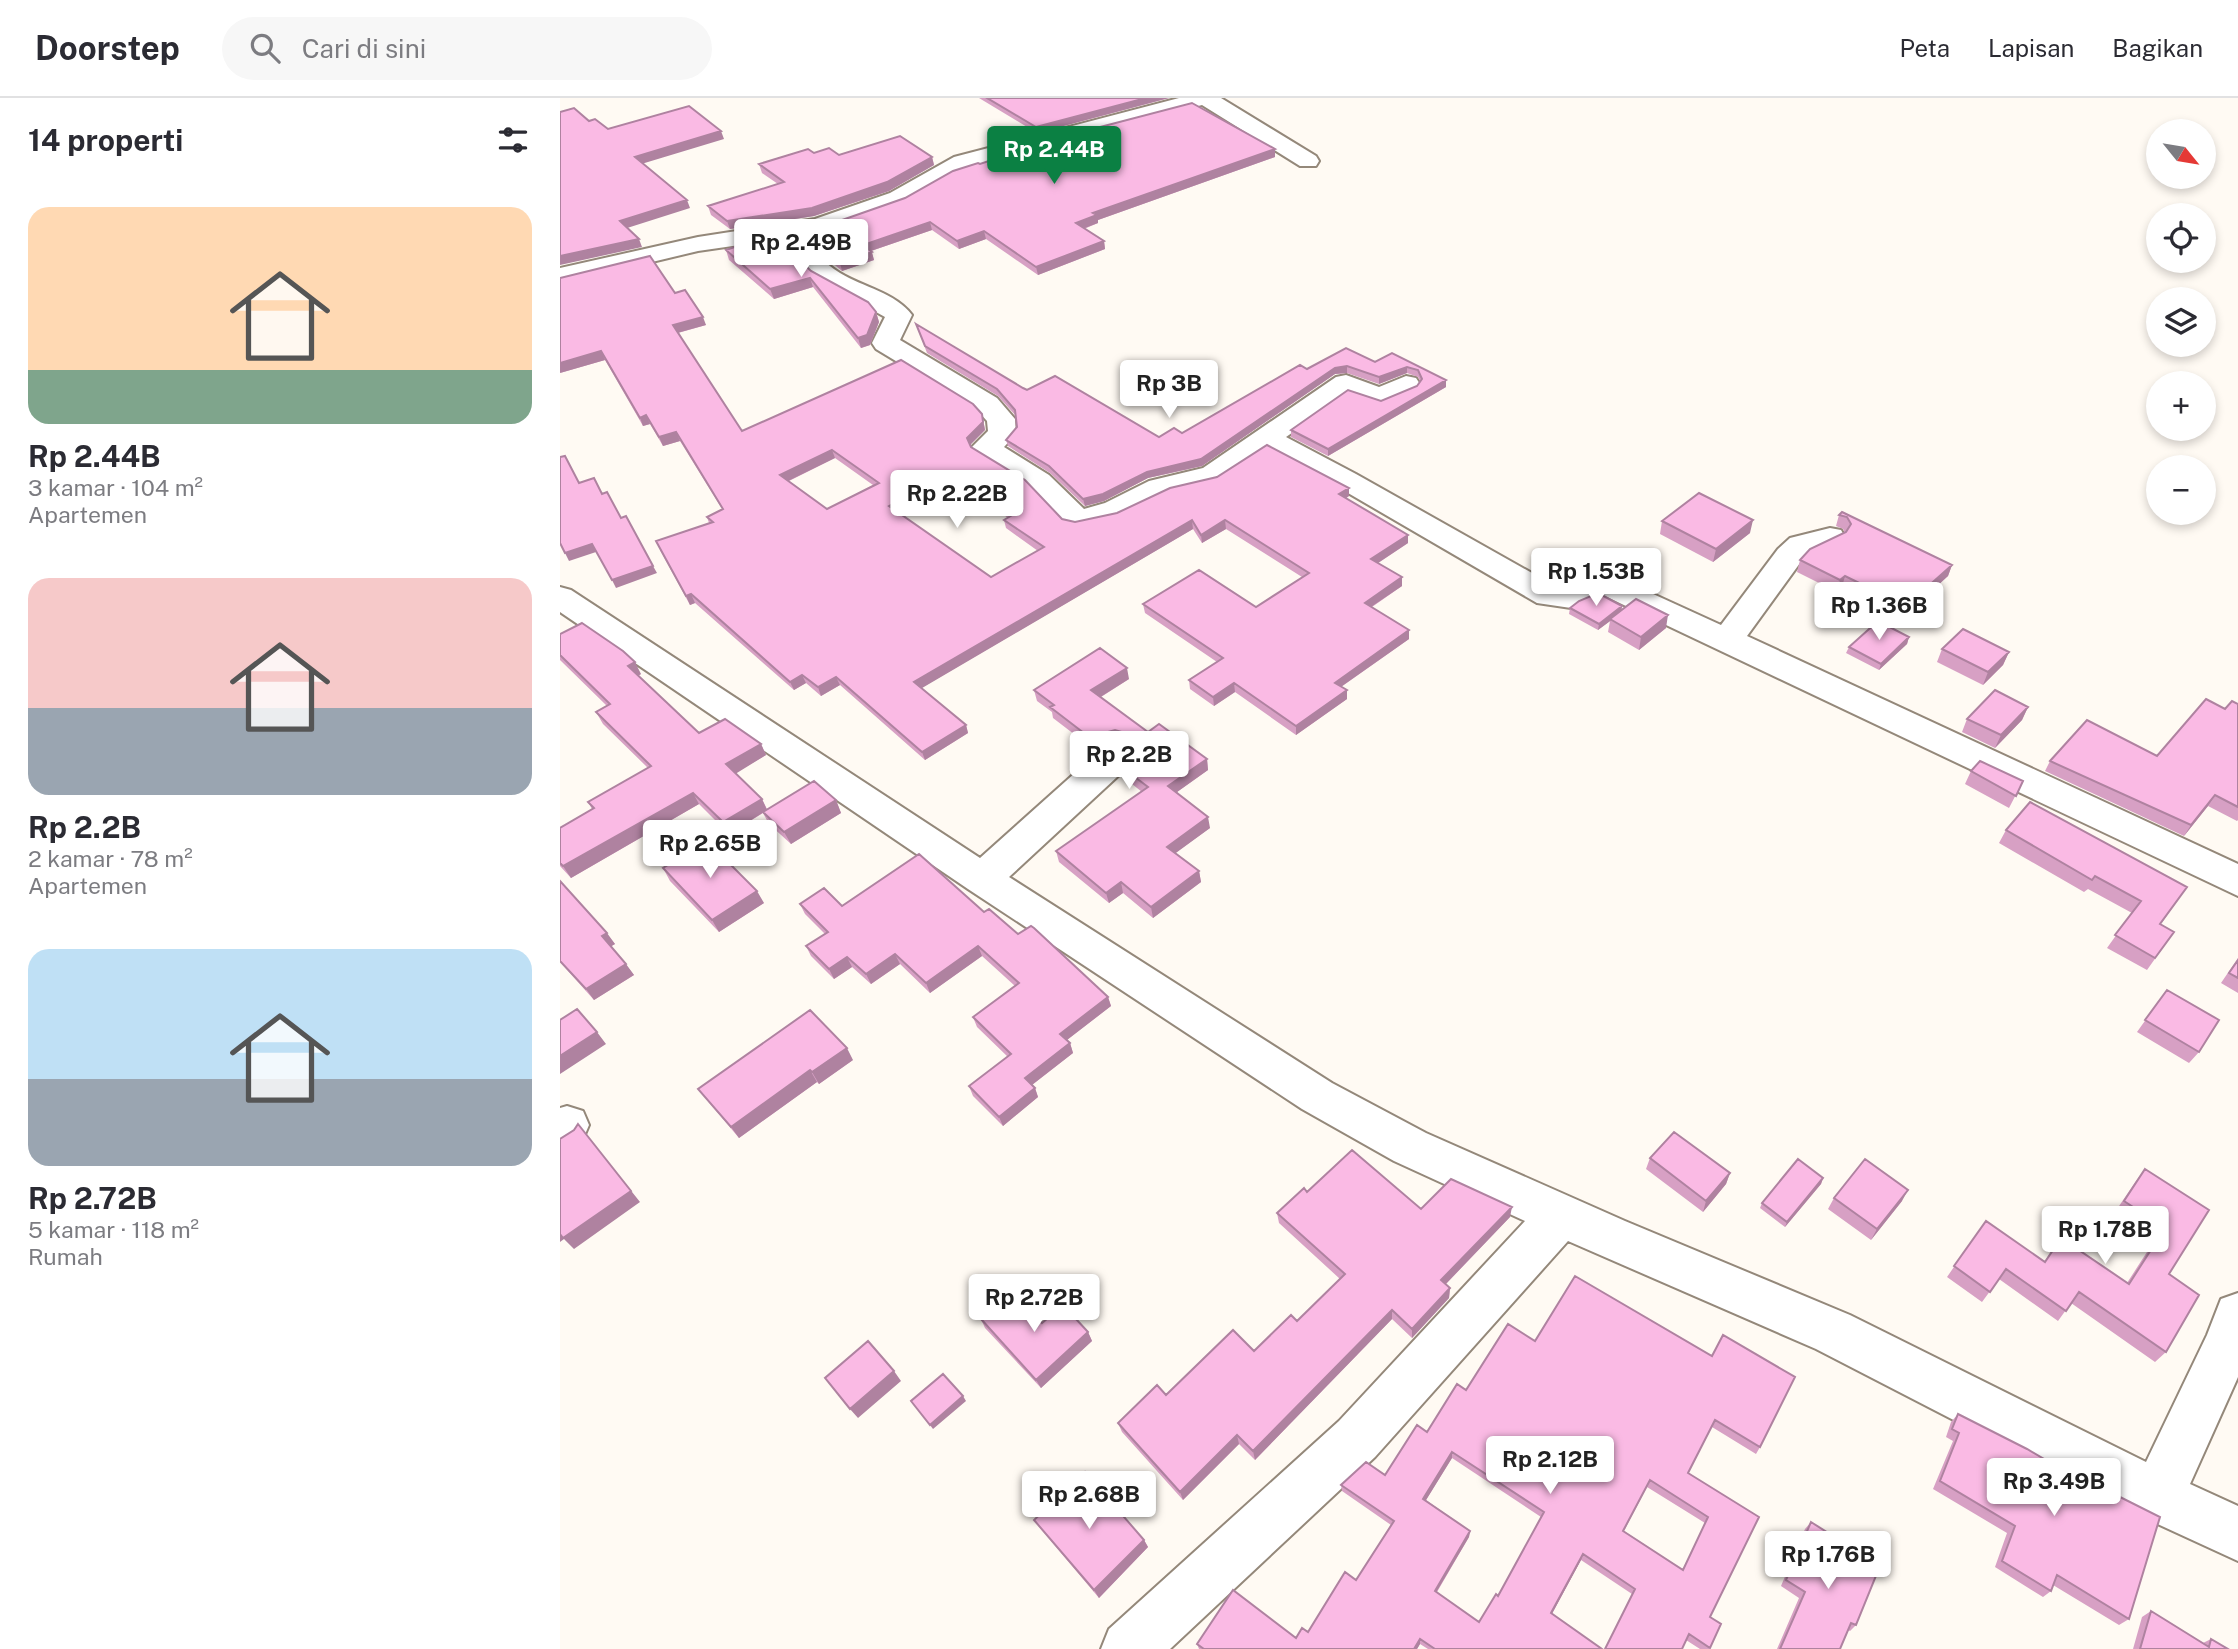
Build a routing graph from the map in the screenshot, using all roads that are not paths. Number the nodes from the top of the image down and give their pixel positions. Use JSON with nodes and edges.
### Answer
{"nodes":[{"id":1,"x":1205,"y":98,"type":"edge"},
{"id":2,"x":1308,"y":162,"type":"dead end"},
{"id":3,"x":782,"y":233,"type":"junction"},
{"id":4,"x":560,"y":276,"type":"edge"},
{"id":5,"x":1406,"y":384,"type":"dead end"},
{"id":6,"x":1265,"y":438,"type":"junction"},
{"id":7,"x":1830,"y":537,"type":"edge"},
{"id":8,"x":560,"y":597,"type":"edge"},
{"id":9,"x":1726,"y":641,"type":"junction"},
{"id":10,"x":1117,"y":756,"type":"dead end"},
{"id":11,"x":982,"y":879,"type":"junction"},
{"id":12,"x":2238,"y":881,"type":"edge"},
{"id":13,"x":1561,"y":1215,"type":"junction"},
{"id":14,"x":2238,"y":1316,"type":"edge"},
{"id":15,"x":2157,"y":1496,"type":"junction"},
{"id":16,"x":2238,"y":1534,"type":"edge"},
{"id":17,"x":1129,"y":1649,"type":"edge"}],
"edges":[{"from":1,"to":2,"type":"street"},
{"from":1,"to":3,"type":"street"},
{"from":3,"to":4,"type":"street"},
{"from":3,"to":6,"type":"street"},
{"from":5,"to":6,"type":"street"},
{"from":6,"to":9,"type":"street"},
{"from":7,"to":9,"type":"street"},
{"from":8,"to":11,"type":"street"},
{"from":9,"to":12,"type":"street"},
{"from":10,"to":11,"type":"street"},
{"from":11,"to":13,"type":"street"},
{"from":13,"to":15,"type":"street"},
{"from":13,"to":17,"type":"street"},
{"from":14,"to":15,"type":"street"},
{"from":15,"to":16,"type":"street"}]}
